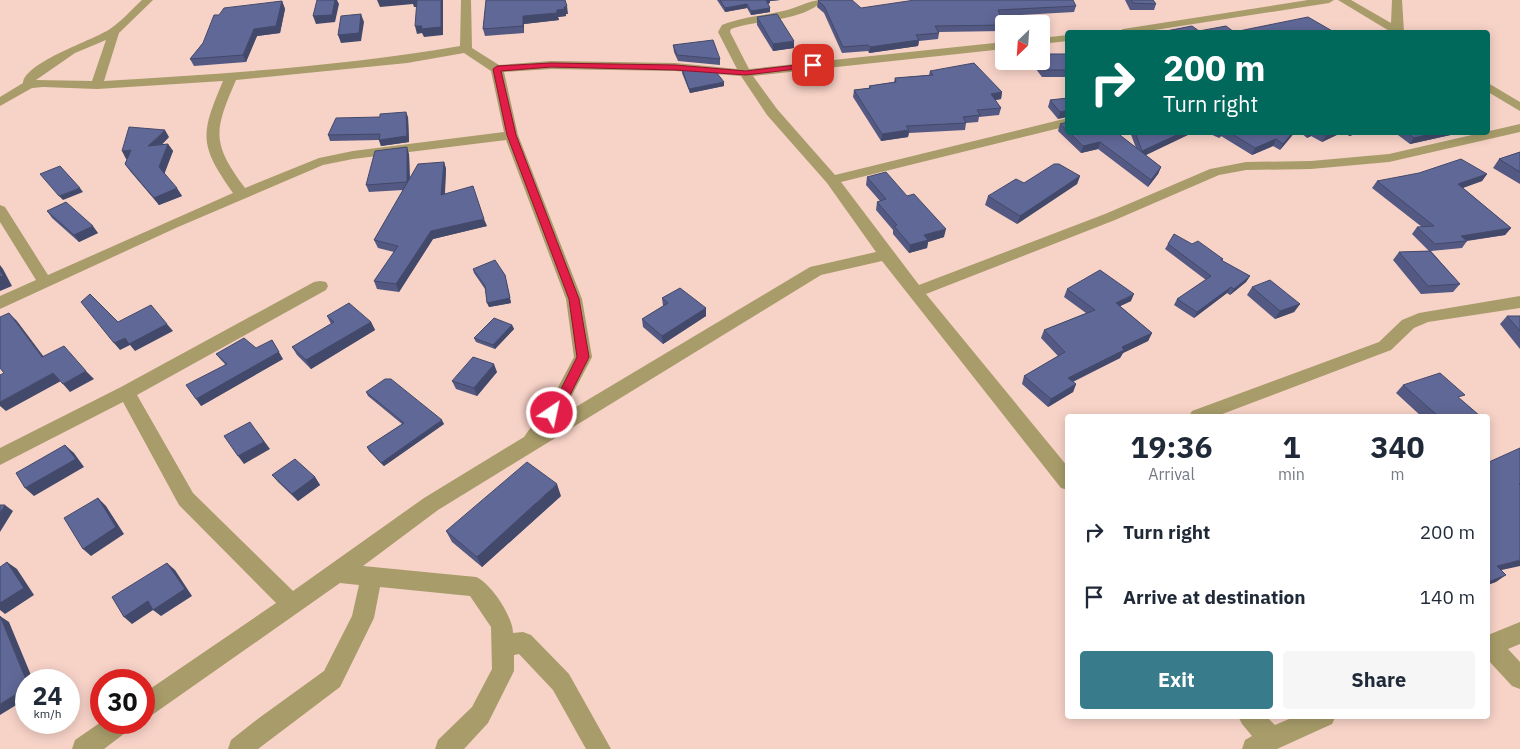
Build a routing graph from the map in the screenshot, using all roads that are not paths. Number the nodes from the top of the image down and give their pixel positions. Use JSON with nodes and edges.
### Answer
{"nodes":[{"id":1,"x":466,"y":0,"type":"edge"},
{"id":2,"x":818,"y":0,"type":"edge"},
{"id":3,"x":1269,"y":0,"type":"edge"},
{"id":4,"x":1328,"y":0,"type":"edge"},
{"id":5,"x":1343,"y":0,"type":"edge"},
{"id":6,"x":1397,"y":0,"type":"edge"},
{"id":7,"x":145,"y":1,"type":"edge"},
{"id":8,"x":1284,"y":6,"type":"junction"},
{"id":9,"x":1135,"y":30,"type":"edge"},
{"id":10,"x":1395,"y":30,"type":"edge"},
{"id":11,"x":1398,"y":30,"type":"edge"},
{"id":12,"x":114,"y":32,"type":"junction"},
{"id":13,"x":1065,"y":38,"type":"edge"},
{"id":14,"x":1050,"y":40,"type":"edge"},
{"id":15,"x":995,"y":46,"type":"edge"},
{"id":16,"x":466,"y":49,"type":"junction"},
{"id":17,"x":497,"y":69,"type":"junction"},
{"id":18,"x":746,"y":73,"type":"junction"},
{"id":19,"x":231,"y":78,"type":"junction"},
{"id":20,"x":29,"y":85,"type":"junction"},
{"id":21,"x":98,"y":85,"type":"junction"},
{"id":22,"x":1490,"y":88,"type":"edge"},
{"id":23,"x":0,"y":102,"type":"edge"},
{"id":24,"x":1520,"y":107,"type":"edge"},
{"id":25,"x":1065,"y":123,"type":"edge"},
{"id":26,"x":1520,"y":128,"type":"edge"},
{"id":27,"x":512,"y":135,"type":"junction"},
{"id":28,"x":1489,"y":135,"type":"edge"},
{"id":29,"x":1490,"y":135,"type":"edge"},
{"id":30,"x":832,"y":180,"type":"junction"},
{"id":31,"x":242,"y":195,"type":"junction"},
{"id":32,"x":0,"y":210,"type":"edge"},
{"id":33,"x":886,"y":255,"type":"junction"},
{"id":34,"x":45,"y":282,"type":"junction"},
{"id":35,"x":320,"y":286,"type":"dead end"},
{"id":36,"x":915,"y":292,"type":"junction"},
{"id":37,"x":1520,"y":302,"type":"edge"},
{"id":38,"x":0,"y":303,"type":"edge"},
{"id":39,"x":127,"y":392,"type":"junction"},
{"id":40,"x":1203,"y":414,"type":"edge"},
{"id":41,"x":531,"y":442,"type":"junction"},
{"id":42,"x":0,"y":457,"type":"edge"},
{"id":43,"x":1065,"y":478,"type":"edge"},
{"id":44,"x":337,"y":573,"type":"junction"},
{"id":45,"x":371,"y":577,"type":"junction"},
{"id":46,"x":291,"y":603,"type":"junction"},
{"id":47,"x":1520,"y":633,"type":"edge"},
{"id":48,"x":1490,"y":644,"type":"edge"},
{"id":49,"x":502,"y":645,"type":"junction"},
{"id":50,"x":1490,"y":647,"type":"edge"},
{"id":51,"x":1520,"y":678,"type":"edge"},
{"id":52,"x":155,"y":699,"type":"edge"},
{"id":53,"x":1251,"y":719,"type":"edge"},
{"id":54,"x":1317,"y":719,"type":"edge"},
{"id":55,"x":105,"y":734,"type":"edge"},
{"id":56,"x":1263,"y":744,"type":"edge"},
{"id":57,"x":84,"y":749,"type":"edge"},
{"id":58,"x":240,"y":749,"type":"edge"},
{"id":59,"x":447,"y":749,"type":"edge"},
{"id":60,"x":599,"y":749,"type":"edge"}],
"edges":[{"from":1,"to":16,"type":"street"},
{"from":2,"to":18,"type":"street"},
{"from":3,"to":8,"type":"street"},
{"from":4,"to":8,"type":"street"},
{"from":5,"to":10,"type":"street"},
{"from":6,"to":11,"type":"street"},
{"from":7,"to":12,"type":"street"},
{"from":8,"to":9,"type":"street"},
{"from":12,"to":20,"type":"street"},
{"from":12,"to":21,"type":"street"},
{"from":13,"to":14,"type":"street"},
{"from":15,"to":18,"type":"street"},
{"from":16,"to":17,"type":"street"},
{"from":16,"to":19,"type":"street"},
{"from":17,"to":18,"type":"street"},
{"from":17,"to":27,"type":"street"},
{"from":18,"to":30,"type":"street"},
{"from":19,"to":21,"type":"street"},
{"from":19,"to":31,"type":"street"},
{"from":20,"to":21,"type":"street"},
{"from":20,"to":23,"type":"street"},
{"from":22,"to":24,"type":"street"},
{"from":25,"to":30,"type":"street"},
{"from":26,"to":29,"type":"street"},
{"from":27,"to":31,"type":"street"},
{"from":27,"to":41,"type":"street"},
{"from":28,"to":36,"type":"street"},
{"from":30,"to":33,"type":"street"},
{"from":31,"to":34,"type":"street"},
{"from":32,"to":34,"type":"street"},
{"from":33,"to":36,"type":"street"},
{"from":33,"to":41,"type":"street"},
{"from":34,"to":38,"type":"street"},
{"from":35,"to":39,"type":"street"},
{"from":36,"to":43,"type":"street"},
{"from":37,"to":40,"type":"street"},
{"from":39,"to":42,"type":"street"},
{"from":39,"to":46,"type":"street"},
{"from":41,"to":44,"type":"street"},
{"from":44,"to":45,"type":"street"},
{"from":44,"to":46,"type":"street"},
{"from":45,"to":49,"type":"street"},
{"from":45,"to":58,"type":"street"},
{"from":46,"to":52,"type":"street"},
{"from":47,"to":48,"type":"street"},
{"from":49,"to":59,"type":"street"},
{"from":49,"to":60,"type":"street"},
{"from":50,"to":51,"type":"street"},
{"from":53,"to":56,"type":"street"},
{"from":54,"to":56,"type":"street"},
{"from":55,"to":57,"type":"street"}]}
